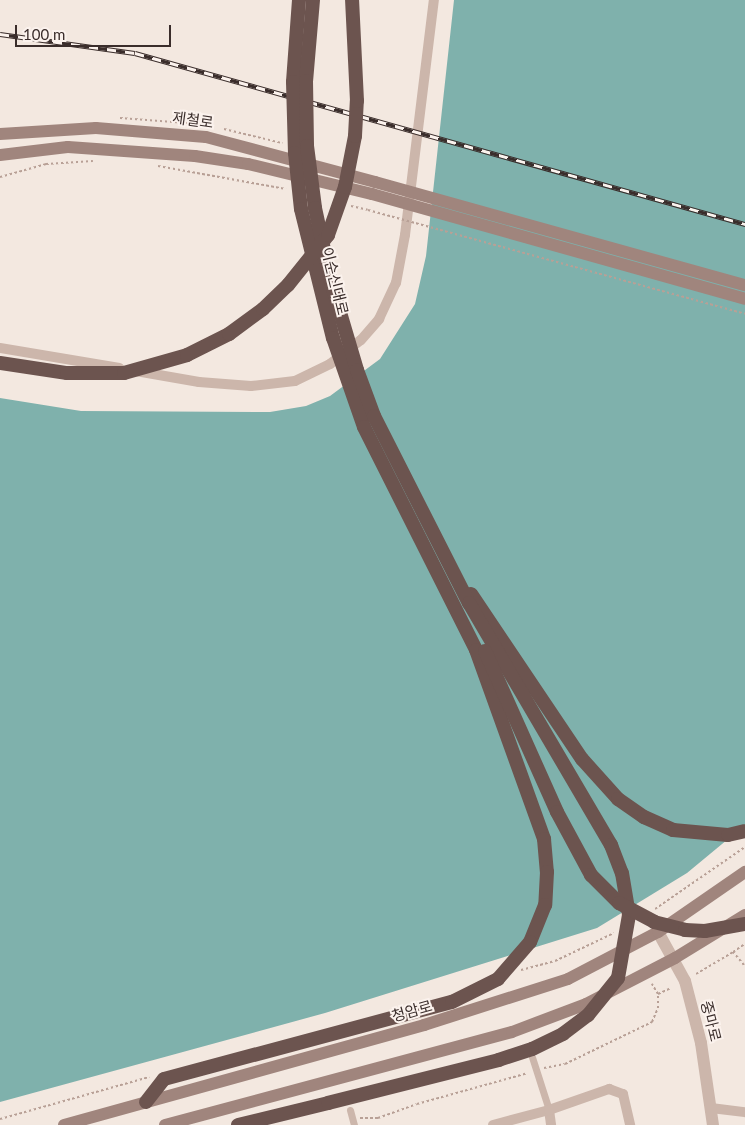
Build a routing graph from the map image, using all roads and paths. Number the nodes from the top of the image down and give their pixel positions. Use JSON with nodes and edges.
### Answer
{"nodes":[{"id":1,"x":299,"y":0,"type":"edge"},
{"id":2,"x":313,"y":0,"type":"edge"},
{"id":3,"x":352,"y":0,"type":"edge"},
{"id":4,"x":434,"y":0,"type":"edge"},
{"id":5,"x":0,"y":134,"type":"edge"},
{"id":6,"x":0,"y":155,"type":"edge"},
{"id":7,"x":101,"y":161,"type":"dead end"},
{"id":8,"x":148,"y":165,"type":"dead end"},
{"id":9,"x":0,"y":178,"type":"edge"},
{"id":10,"x":374,"y":188,"type":"junction"},
{"id":11,"x":291,"y":190,"type":"dead end"},
{"id":12,"x":349,"y":205,"type":"dead end"},
{"id":13,"x":745,"y":286,"type":"edge"},
{"id":14,"x":745,"y":299,"type":"edge"},
{"id":15,"x":745,"y":314,"type":"edge"},
{"id":16,"x":0,"y":348,"type":"edge"},
{"id":17,"x":0,"y":363,"type":"edge"},
{"id":18,"x":434,"y":550,"type":"junction"},
{"id":19,"x":745,"y":831,"type":"edge"},
{"id":20,"x":745,"y":847,"type":"edge"},
{"id":21,"x":745,"y":872,"type":"edge"},
{"id":22,"x":647,"y":913,"type":"dead end"},
{"id":23,"x":745,"y":915,"type":"edge"},
{"id":24,"x":745,"y":924,"type":"edge"},
{"id":25,"x":616,"y":932,"type":"dead end"},
{"id":26,"x":658,"y":932,"type":"junction"},
{"id":27,"x":745,"y":944,"type":"edge"},
{"id":28,"x":733,"y":952,"type":"junction"},
{"id":29,"x":675,"y":958,"type":"junction"},
{"id":30,"x":744,"y":965,"type":"edge"},
{"id":31,"x":518,"y":971,"type":"dead end"},
{"id":32,"x":696,"y":974,"type":"dead end"},
{"id":33,"x":652,"y":984,"type":"dead end"},
{"id":34,"x":671,"y":988,"type":"dead end"},
{"id":35,"x":658,"y":994,"type":"junction"},
{"id":36,"x":532,"y":1057,"type":"dead end"},
{"id":37,"x":536,"y":1070,"type":"junction"},
{"id":38,"x":156,"y":1074,"type":"dead end"},
{"id":39,"x":146,"y":1102,"type":"junction"},
{"id":40,"x":710,"y":1108,"type":"junction"},
{"id":41,"x":350,"y":1110,"type":"dead end"},
{"id":42,"x":549,"y":1110,"type":"junction"},
{"id":43,"x":745,"y":1112,"type":"edge"},
{"id":44,"x":0,"y":1119,"type":"edge"},
{"id":45,"x":354,"y":1123,"type":"edge"},
{"id":46,"x":64,"y":1125,"type":"edge"},
{"id":47,"x":165,"y":1125,"type":"edge"},
{"id":48,"x":238,"y":1125,"type":"edge"},
{"id":49,"x":494,"y":1125,"type":"edge"},
{"id":50,"x":551,"y":1125,"type":"edge"},
{"id":51,"x":630,"y":1125,"type":"edge"},
{"id":52,"x":712,"y":1125,"type":"edge"}],
"edges":[{"from":1,"to":18,"type":"highway","name":"이순신대로","bridge":true},
{"from":2,"to":18,"type":"highway","name":"이순신대로","bridge":true},
{"from":3,"to":17,"type":"highway","bridge":true},
{"from":4,"to":16,"type":"street"},
{"from":5,"to":10,"type":"main road","name":"제철로"},
{"from":6,"to":10,"type":"main road"},
{"from":7,"to":9,"type":"path"},
{"from":8,"to":11,"type":"path"},
{"from":10,"to":13,"type":"main road","bridge":true},
{"from":10,"to":14,"type":"main road","bridge":true},
{"from":12,"to":15,"type":"path","bridge":true},
{"from":18,"to":19,"type":"highway","bridge":true},
{"from":18,"to":24,"type":"highway","bridge":true},
{"from":18,"to":39,"type":"highway","bridge":true},
{"from":18,"to":48,"type":"highway","bridge":true},
{"from":20,"to":22,"type":"path"},
{"from":21,"to":26,"type":"main road","name":"청암로"},
{"from":23,"to":29,"type":"main road"},
{"from":25,"to":31,"type":"path"},
{"from":26,"to":29,"type":"street","name":"중마로"},
{"from":26,"to":39,"type":"main road","name":"청암로"},
{"from":27,"to":28,"type":"path"},
{"from":28,"to":30,"type":"path"},
{"from":28,"to":32,"type":"path"},
{"from":29,"to":40,"type":"street","name":"중마로"},
{"from":29,"to":47,"type":"main road"},
{"from":33,"to":35,"type":"path"},
{"from":34,"to":35,"type":"path"},
{"from":35,"to":37,"type":"path"},
{"from":36,"to":37,"type":"street"},
{"from":37,"to":42,"type":"street"},
{"from":37,"to":45,"type":"path"},
{"from":38,"to":44,"type":"path"},
{"from":39,"to":46,"type":"main road","name":"청암로"},
{"from":40,"to":43,"type":"street"},
{"from":40,"to":52,"type":"street","name":"중마로"},
{"from":41,"to":45,"type":"street"},
{"from":42,"to":49,"type":"street"},
{"from":42,"to":50,"type":"street"},
{"from":42,"to":51,"type":"street"}]}
